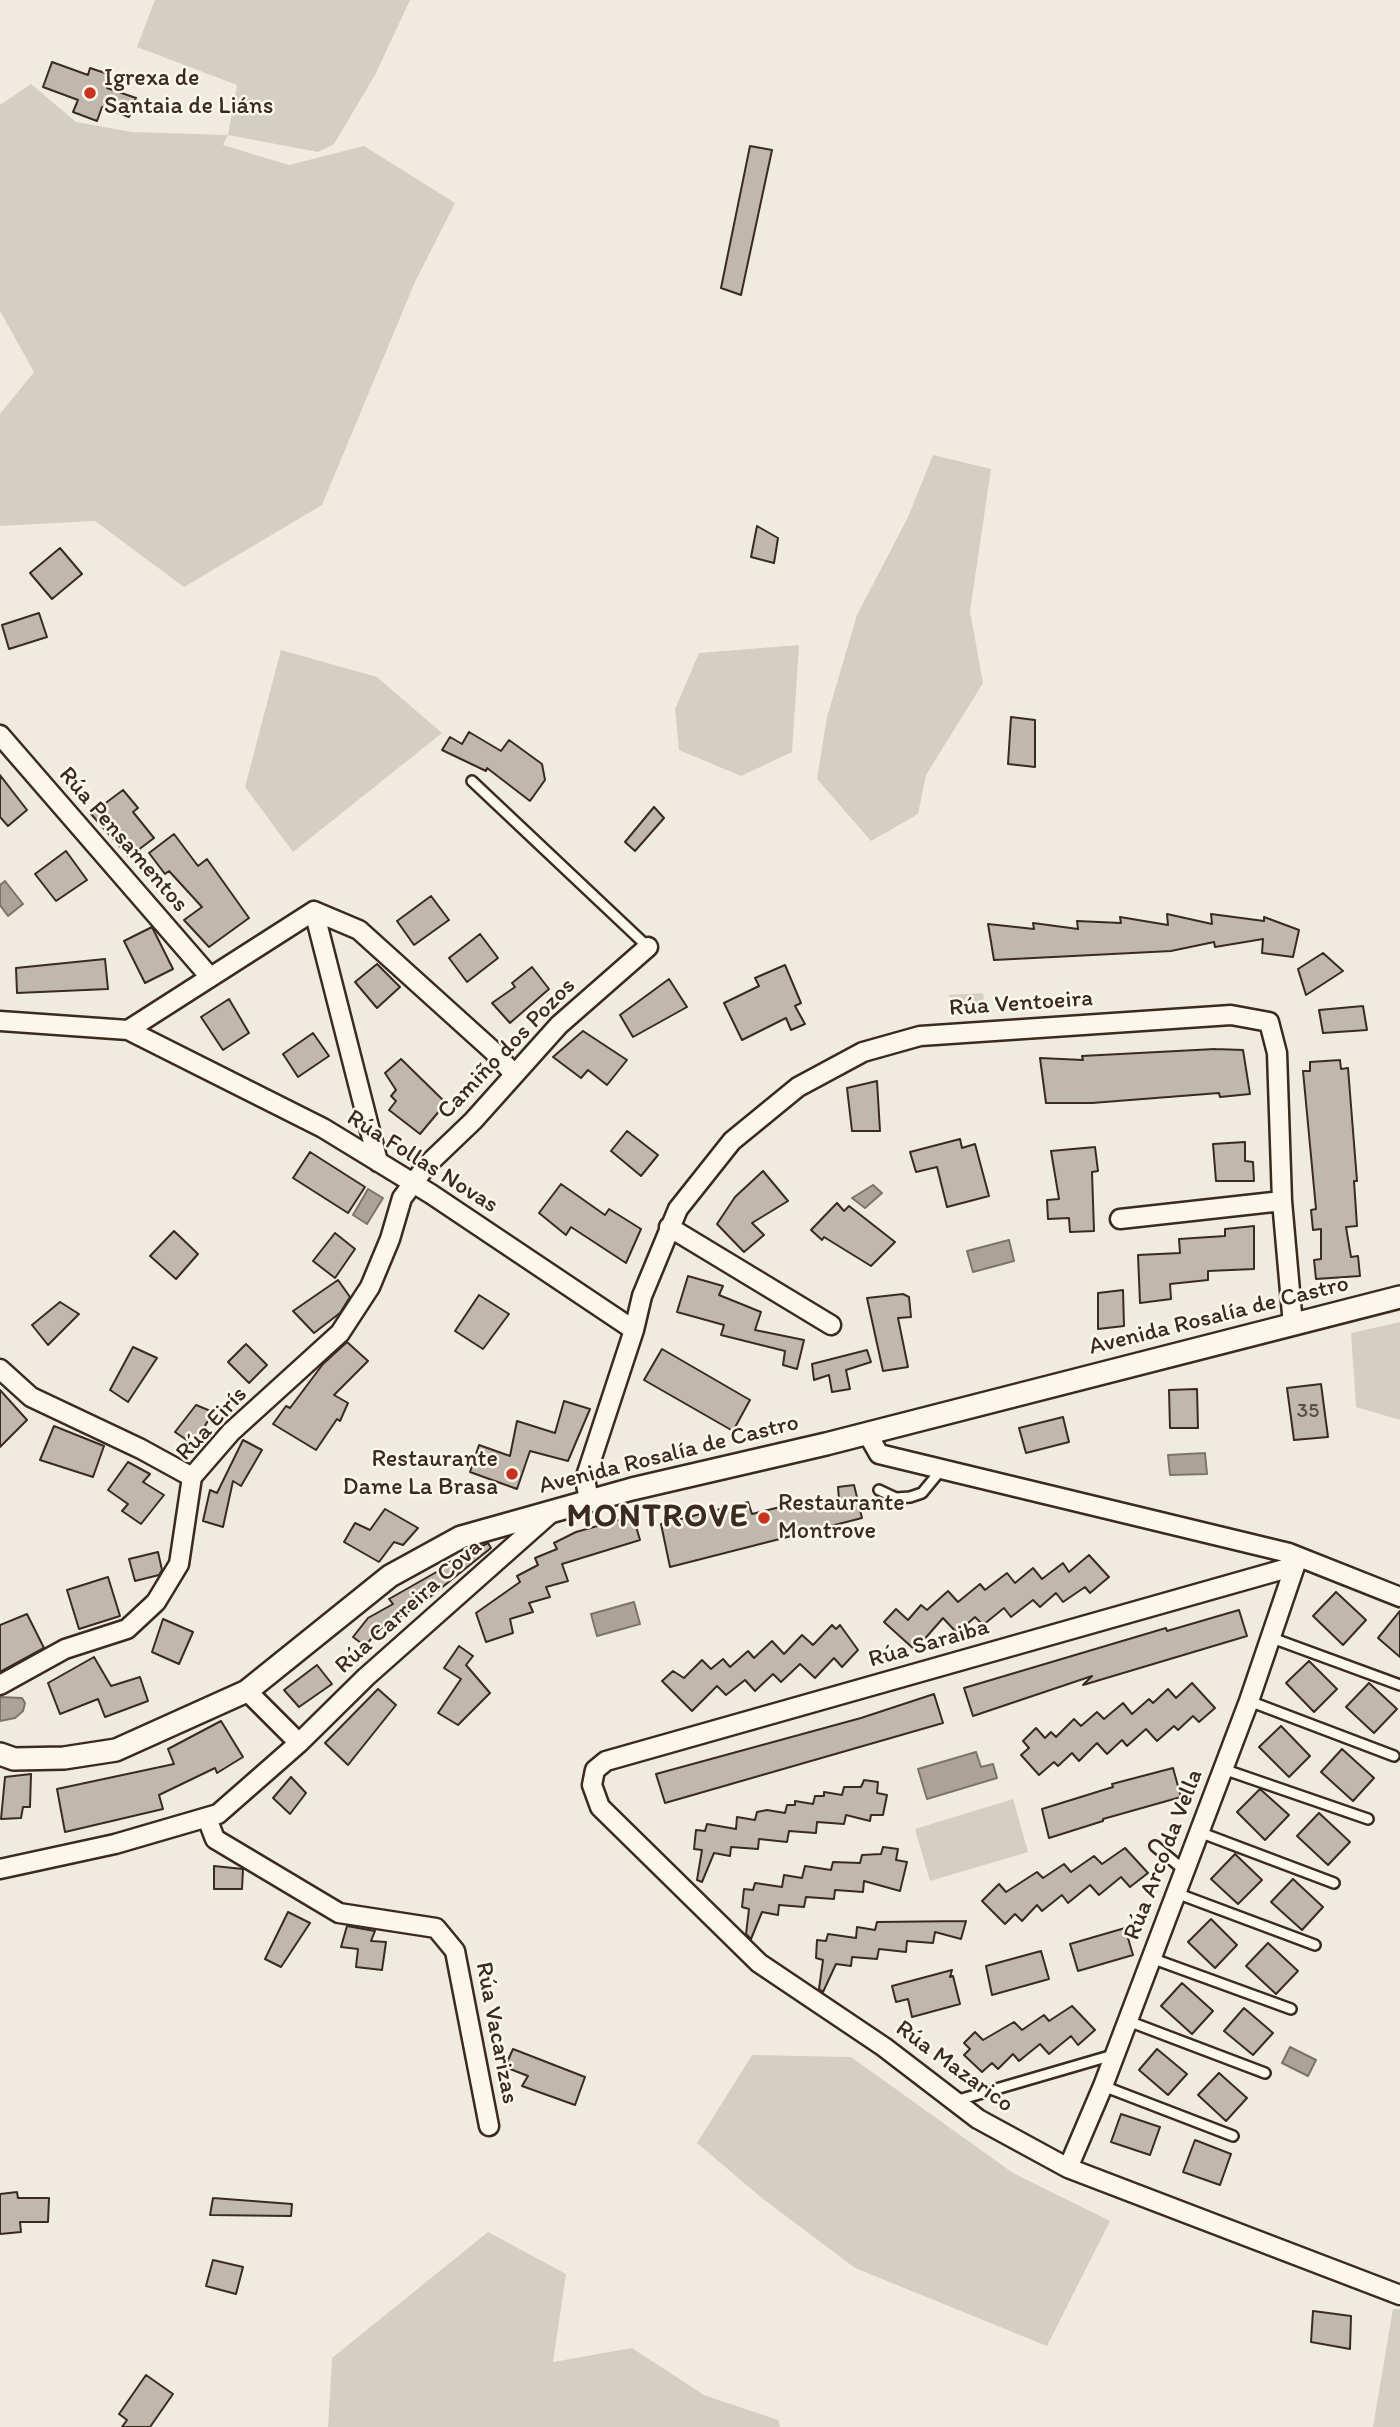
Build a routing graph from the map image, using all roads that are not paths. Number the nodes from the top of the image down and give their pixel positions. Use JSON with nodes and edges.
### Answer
{"nodes":[{"id":1,"x":0,"y":736,"type":"edge"},
{"id":2,"x":472,"y":781,"type":"dead end"},
{"id":3,"x":314,"y":911,"type":"junction"},
{"id":4,"x":648,"y":947,"type":"joint"},
{"id":5,"x":210,"y":977,"type":"junction"},
{"id":6,"x":0,"y":1021,"type":"edge"},
{"id":7,"x":128,"y":1030,"type":"junction"},
{"id":8,"x":513,"y":1073,"type":"junction"},
{"id":9,"x":378,"y":1162,"type":"junction"},
{"id":10,"x":414,"y":1184,"type":"junction"},
{"id":11,"x":1282,"y":1201,"type":"junction"},
{"id":12,"x":1120,"y":1219,"type":"dead end"},
{"id":13,"x":669,"y":1227,"type":"junction"},
{"id":14,"x":1400,"y":1297,"type":"edge"},
{"id":15,"x":831,"y":1325,"type":"dead end"},
{"id":16,"x":1293,"y":1325,"type":"junction"},
{"id":17,"x":635,"y":1330,"type":"junction"},
{"id":18,"x":0,"y":1369,"type":"edge"},
{"id":19,"x":867,"y":1433,"type":"junction"},
{"id":20,"x":942,"y":1469,"type":"junction"},
{"id":21,"x":192,"y":1477,"type":"junction"},
{"id":22,"x":879,"y":1490,"type":"dead end"},
{"id":23,"x":589,"y":1500,"type":"junction"},
{"id":24,"x":554,"y":1510,"type":"junction"},
{"id":25,"x":1297,"y":1561,"type":"junction"},
{"id":26,"x":1400,"y":1597,"type":"edge"},
{"id":27,"x":1272,"y":1638,"type":"junction"},
{"id":28,"x":0,"y":1685,"type":"edge"},
{"id":29,"x":1400,"y":1685,"type":"edge"},
{"id":30,"x":247,"y":1692,"type":"junction"},
{"id":31,"x":1249,"y":1701,"type":"junction"},
{"id":32,"x":299,"y":1744,"type":"junction"},
{"id":33,"x":0,"y":1754,"type":"edge"},
{"id":34,"x":1394,"y":1756,"type":"dead end"},
{"id":35,"x":1223,"y":1769,"type":"junction"},
{"id":36,"x":592,"y":1785,"type":"joint"},
{"id":37,"x":207,"y":1818,"type":"junction"},
{"id":38,"x":1368,"y":1819,"type":"dead end"},
{"id":39,"x":1199,"y":1832,"type":"junction"},
{"id":40,"x":1155,"y":1846,"type":"dead end"},
{"id":41,"x":0,"y":1869,"type":"edge"},
{"id":42,"x":1184,"y":1870,"type":"junction"},
{"id":43,"x":1334,"y":1883,"type":"dead end"},
{"id":44,"x":1176,"y":1894,"type":"junction"},
{"id":45,"x":1315,"y":1945,"type":"dead end"},
{"id":46,"x":1152,"y":1958,"type":"junction"},
{"id":47,"x":1291,"y":2009,"type":"dead end"},
{"id":48,"x":1128,"y":2021,"type":"junction"},
{"id":49,"x":1114,"y":2055,"type":"junction"},
{"id":50,"x":1265,"y":2073,"type":"dead end"},
{"id":51,"x":1103,"y":2086,"type":"junction"},
{"id":52,"x":953,"y":2102,"type":"junction"},
{"id":53,"x":489,"y":2126,"type":"dead end"},
{"id":54,"x":1233,"y":2136,"type":"dead end"},
{"id":55,"x":1068,"y":2168,"type":"junction"},
{"id":56,"x":1400,"y":2295,"type":"edge"}],
"edges":[{"from":1,"to":5,"type":"street","name":"Rúa Pensamentos"},
{"from":2,"to":4,"type":"lane","name":"Camiño dos Pozos"},
{"from":3,"to":5,"type":"street"},
{"from":3,"to":8,"type":"street"},
{"from":3,"to":9,"type":"street"},
{"from":4,"to":8,"type":"street","name":"Camiño dos Pozos"},
{"from":5,"to":7,"type":"street"},
{"from":6,"to":7,"type":"street","name":"Rúa Follas Novas"},
{"from":7,"to":9,"type":"street","name":"Rúa Follas Novas"},
{"from":8,"to":10,"type":"street","name":"Camiño dos Pozos"},
{"from":9,"to":10,"type":"street","name":"Rúa Follas Novas"},
{"from":10,"to":17,"type":"street","name":"Rúa Follas Novas"},
{"from":10,"to":21,"type":"street","name":"Rúa Eirís"},
{"from":11,"to":12,"type":"street"},
{"from":11,"to":13,"type":"street","name":"Rúa Ventoeira"},
{"from":11,"to":16,"type":"street","name":"Rúa Ventoeira"},
{"from":13,"to":15,"type":"street"},
{"from":13,"to":17,"type":"street","name":"Rúa Ventoeira"},
{"from":14,"to":16,"type":"street","name":"Avenida Rosalía de Castro"},
{"from":16,"to":19,"type":"street","name":"Avenida Rosalía de Castro"},
{"from":17,"to":23,"type":"street"},
{"from":18,"to":21,"type":"street"},
{"from":19,"to":20,"type":"street"},
{"from":19,"to":23,"type":"street","name":"Avenida Rosalía de Castro"},
{"from":20,"to":22,"type":"lane"},
{"from":20,"to":25,"type":"street"},
{"from":21,"to":28,"type":"street","name":"Rúa Eirís"},
{"from":23,"to":24,"type":"street","name":"Avenida Rosalía de Castro"},
{"from":24,"to":30,"type":"street","name":"Avenida Rosalía de Castro"},
{"from":24,"to":32,"type":"street","name":"Rúa Carreira Cova"},
{"from":25,"to":26,"type":"street"},
{"from":25,"to":27,"type":"street","name":"Rúa Arco da Vella"},
{"from":25,"to":36,"type":"street","name":"Rúa Saraiba"},
{"from":27,"to":29,"type":"lane"},
{"from":27,"to":31,"type":"street","name":"Rúa Arco da Vella"},
{"from":30,"to":32,"type":"street"},
{"from":30,"to":33,"type":"street","name":"Avenida Rosalía de Castro"},
{"from":31,"to":34,"type":"lane"},
{"from":31,"to":35,"type":"street","name":"Rúa Arco da Vella"},
{"from":32,"to":37,"type":"street","name":"Rúa Carreira Cova"},
{"from":35,"to":38,"type":"lane"},
{"from":35,"to":39,"type":"street","name":"Rúa Arco da Vella"},
{"from":36,"to":52,"type":"street","name":"Rúa Mazarico"},
{"from":37,"to":41,"type":"street","name":"Rúa Carreira Cova"},
{"from":37,"to":53,"type":"street","name":"Rúa Vacarizas"},
{"from":39,"to":42,"type":"street","name":"Rúa Arco da Vella"},
{"from":39,"to":43,"type":"lane"},
{"from":40,"to":42,"type":"lane"},
{"from":42,"to":44,"type":"street","name":"Rúa Arco da Vella"},
{"from":44,"to":45,"type":"lane"},
{"from":44,"to":46,"type":"street","name":"Rúa Arco da Vella"},
{"from":46,"to":47,"type":"lane"},
{"from":46,"to":48,"type":"street","name":"Rúa Arco da Vella"},
{"from":48,"to":49,"type":"street","name":"Rúa Arco da Vella"},
{"from":48,"to":50,"type":"lane"},
{"from":49,"to":51,"type":"street","name":"Rúa Arco da Vella"},
{"from":49,"to":52,"type":"lane"},
{"from":51,"to":54,"type":"lane"},
{"from":51,"to":55,"type":"street","name":"Rúa Arco da Vella"},
{"from":52,"to":55,"type":"street","name":"Rúa Mazarico"},
{"from":55,"to":56,"type":"street","name":"Rúa Mazarico"}]}
